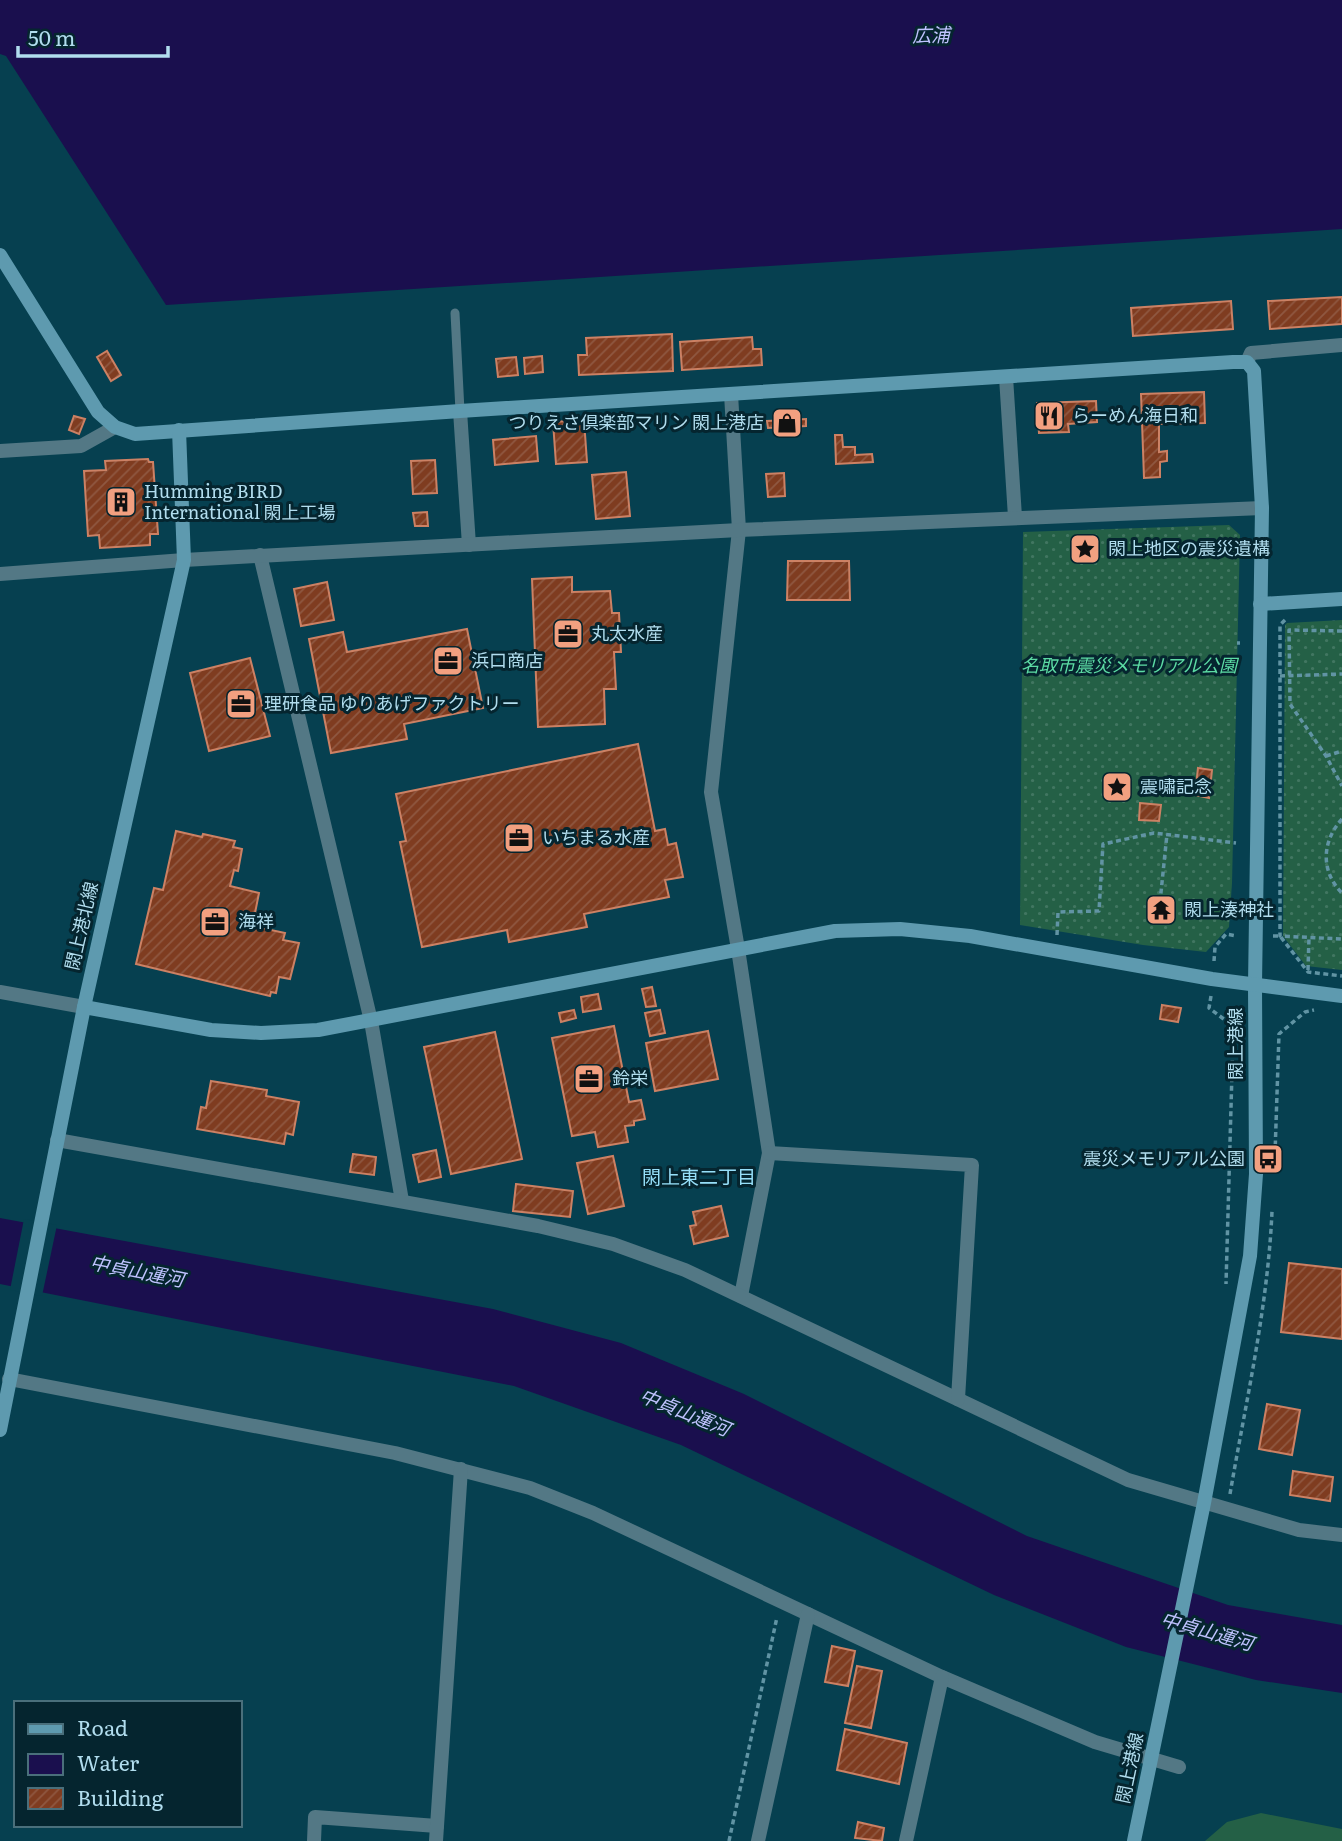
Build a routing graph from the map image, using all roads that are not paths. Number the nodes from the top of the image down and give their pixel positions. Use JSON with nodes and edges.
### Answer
{"nodes":[{"id":1,"x":0,"y":255,"type":"edge"},
{"id":2,"x":456,"y":313,"type":"dead end"},
{"id":3,"x":1342,"y":345,"type":"edge"},
{"id":4,"x":1247,"y":362,"type":"junction"},
{"id":5,"x":1006,"y":377,"type":"junction"},
{"id":6,"x":731,"y":394,"type":"junction"},
{"id":7,"x":460,"y":411,"type":"junction"},
{"id":8,"x":115,"y":426,"type":"junction"},
{"id":9,"x":179,"y":430,"type":"junction"},
{"id":10,"x":0,"y":451,"type":"edge"},
{"id":11,"x":1262,"y":508,"type":"junction"},
{"id":12,"x":1015,"y":517,"type":"junction"},
{"id":13,"x":738,"y":530,"type":"junction"},
{"id":14,"x":469,"y":544,"type":"junction"},
{"id":15,"x":260,"y":555,"type":"junction"},
{"id":16,"x":184,"y":560,"type":"junction"},
{"id":17,"x":0,"y":574,"type":"edge"},
{"id":18,"x":1342,"y":599,"type":"edge"},
{"id":19,"x":1260,"y":604,"type":"junction"},
{"id":20,"x":738,"y":950,"type":"junction"},
{"id":21,"x":1255,"y":985,"type":"junction"},
{"id":22,"x":0,"y":992,"type":"edge"},
{"id":23,"x":1342,"y":996,"type":"edge"},
{"id":24,"x":84,"y":1007,"type":"junction"},
{"id":25,"x":371,"y":1021,"type":"junction"},
{"id":26,"x":57,"y":1140,"type":"junction"},
{"id":27,"x":769,"y":1153,"type":"junction"},
{"id":28,"x":402,"y":1201,"type":"junction"},
{"id":29,"x":741,"y":1296,"type":"junction"},
{"id":30,"x":9,"y":1379,"type":"junction"},
{"id":31,"x":958,"y":1399,"type":"junction"},
{"id":32,"x":0,"y":1430,"type":"edge"},
{"id":33,"x":461,"y":1469,"type":"junction"},
{"id":34,"x":1204,"y":1503,"type":"junction"},
{"id":35,"x":1342,"y":1535,"type":"edge"},
{"id":36,"x":808,"y":1614,"type":"junction"},
{"id":37,"x":942,"y":1677,"type":"junction"},
{"id":38,"x":1152,"y":1759,"type":"junction"},
{"id":39,"x":1179,"y":1767,"type":"dead end"},
{"id":40,"x":436,"y":1834,"type":"edge"},
{"id":41,"x":314,"y":1841,"type":"edge"},
{"id":42,"x":758,"y":1841,"type":"edge"},
{"id":43,"x":906,"y":1841,"type":"edge"},
{"id":44,"x":1133,"y":1841,"type":"edge"}],
"edges":[{"from":1,"to":8,"type":"street"},
{"from":2,"to":7,"type":"lane"},
{"from":3,"to":4,"type":"street"},
{"from":4,"to":5,"type":"street"},
{"from":4,"to":11,"type":"street","name":"閖上港線"},
{"from":5,"to":6,"type":"street"},
{"from":5,"to":12,"type":"street"},
{"from":6,"to":7,"type":"street"},
{"from":6,"to":13,"type":"street"},
{"from":7,"to":9,"type":"street"},
{"from":7,"to":14,"type":"street"},
{"from":8,"to":9,"type":"street"},
{"from":8,"to":10,"type":"street"},
{"from":9,"to":16,"type":"street","name":"閖上港北線"},
{"from":11,"to":12,"type":"street"},
{"from":11,"to":19,"type":"street","name":"閖上港線"},
{"from":12,"to":13,"type":"street"},
{"from":13,"to":14,"type":"street"},
{"from":13,"to":20,"type":"street"},
{"from":14,"to":15,"type":"street"},
{"from":15,"to":16,"type":"street"},
{"from":15,"to":25,"type":"street"},
{"from":16,"to":17,"type":"street"},
{"from":16,"to":24,"type":"street","name":"閖上港北線"},
{"from":18,"to":19,"type":"street"},
{"from":19,"to":21,"type":"street","name":"閖上港線"},
{"from":20,"to":21,"type":"street"},
{"from":20,"to":25,"type":"street"},
{"from":20,"to":27,"type":"street"},
{"from":21,"to":23,"type":"street"},
{"from":21,"to":34,"type":"street","name":"閖上港線"},
{"from":22,"to":24,"type":"street"},
{"from":24,"to":25,"type":"street"},
{"from":24,"to":26,"type":"street","name":"閖上港北線"},
{"from":25,"to":28,"type":"street"},
{"from":26,"to":28,"type":"street"},
{"from":26,"to":30,"type":"street","name":"閖上港北線"},
{"from":27,"to":29,"type":"street"},
{"from":27,"to":31,"type":"street"},
{"from":28,"to":29,"type":"street"},
{"from":29,"to":31,"type":"street"},
{"from":30,"to":32,"type":"street","name":"閖上港北線"},
{"from":30,"to":33,"type":"street"},
{"from":31,"to":34,"type":"street"},
{"from":33,"to":36,"type":"street"},
{"from":33,"to":40,"type":"street"},
{"from":34,"to":35,"type":"street"},
{"from":34,"to":38,"type":"street","name":"閖上港線"},
{"from":36,"to":37,"type":"street"},
{"from":36,"to":42,"type":"street"},
{"from":37,"to":38,"type":"street"},
{"from":37,"to":43,"type":"street"},
{"from":38,"to":39,"type":"street"},
{"from":38,"to":44,"type":"street","name":"閖上港線"},
{"from":40,"to":41,"type":"street"}]}
